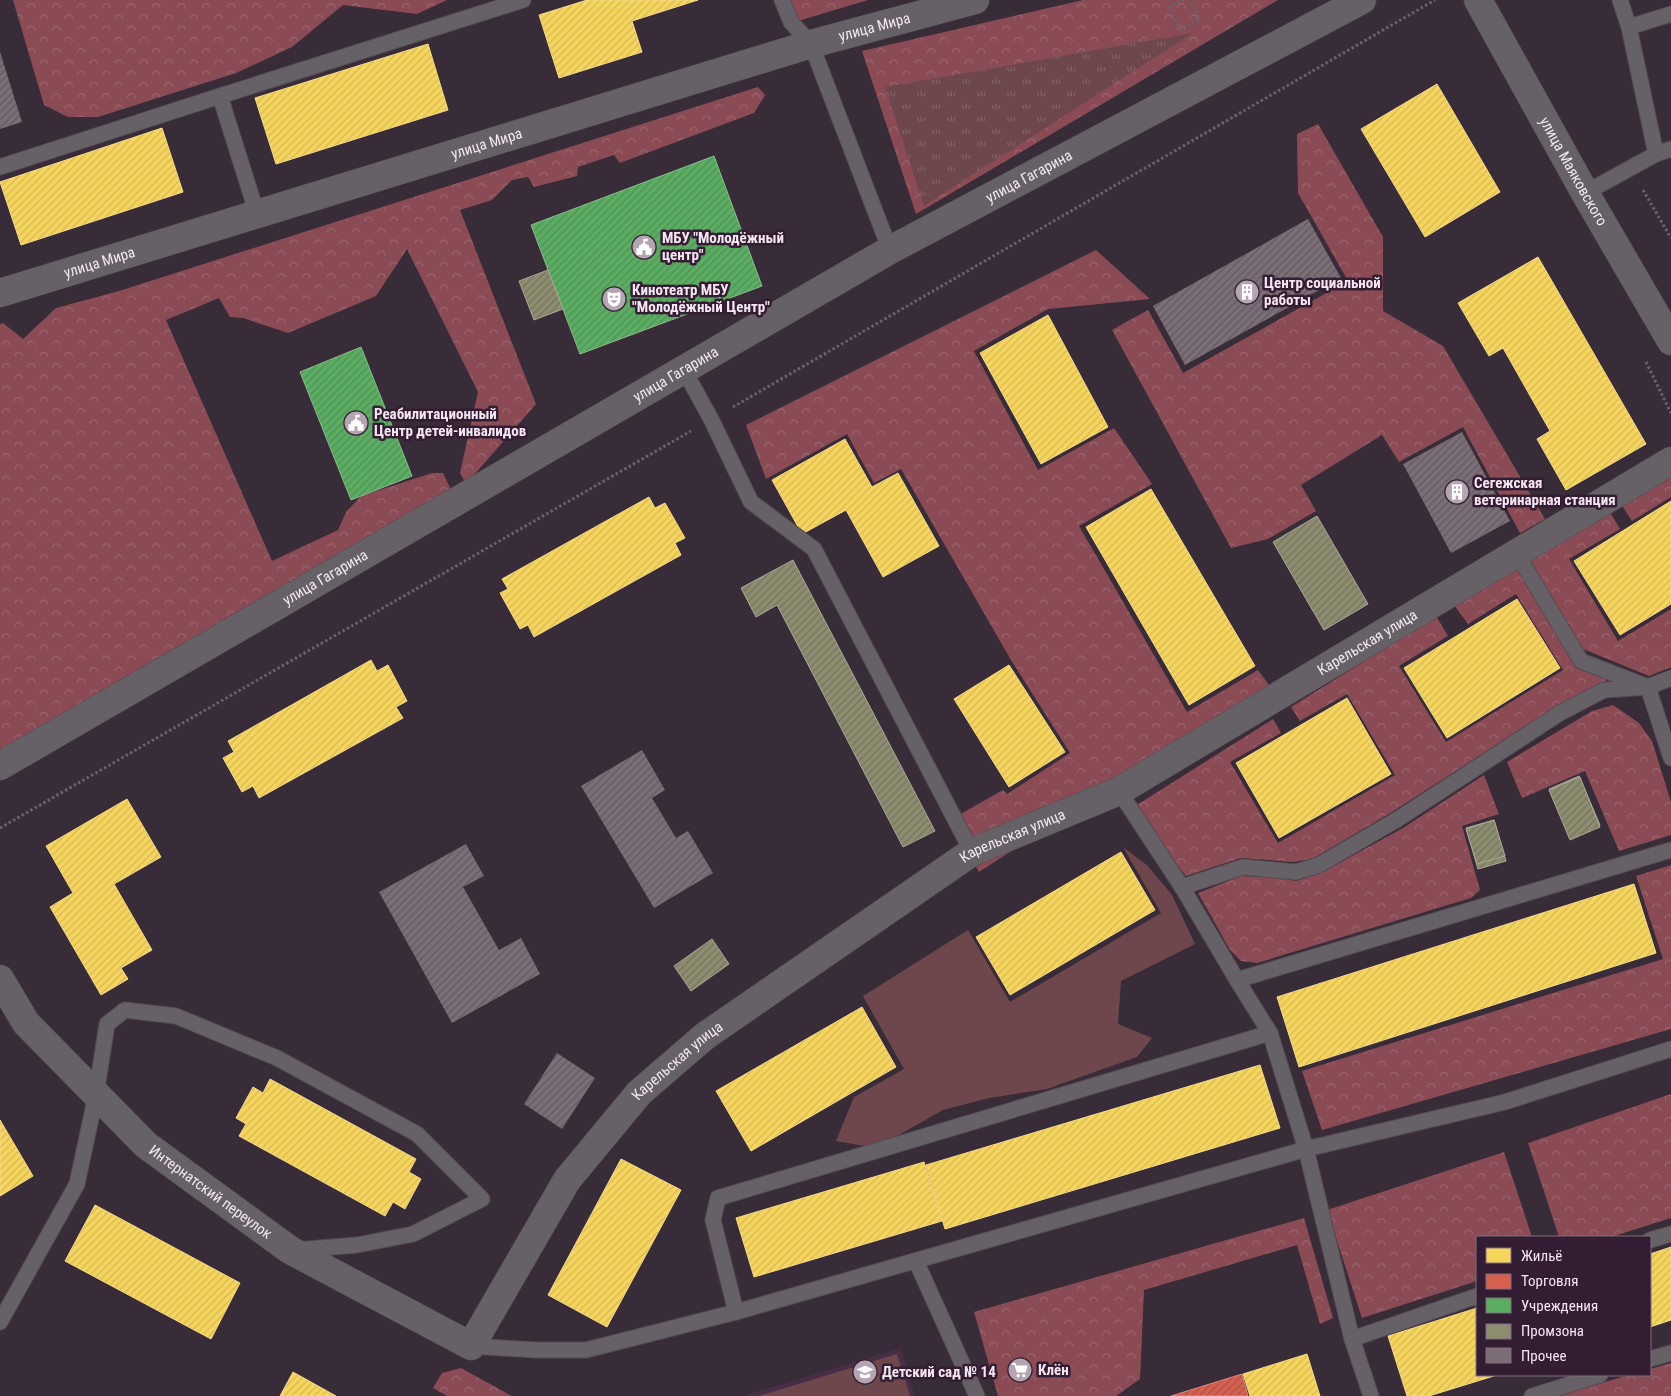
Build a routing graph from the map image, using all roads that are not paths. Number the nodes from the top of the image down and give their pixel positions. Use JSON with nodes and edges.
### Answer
{"nodes":[{"id":1,"x":523,"y":0,"type":"edge"},
{"id":2,"x":782,"y":0,"type":"edge"},
{"id":3,"x":975,"y":0,"type":"edge"},
{"id":4,"x":1362,"y":0,"type":"edge"},
{"id":5,"x":1478,"y":0,"type":"edge"},
{"id":6,"x":1620,"y":0,"type":"edge"},
{"id":7,"x":1671,"y":14,"type":"edge"},
{"id":8,"x":1629,"y":27,"type":"junction"},
{"id":9,"x":811,"y":44,"type":"junction"},
{"id":10,"x":220,"y":96,"type":"junction"},
{"id":11,"x":1671,"y":149,"type":"edge"},
{"id":12,"x":1656,"y":154,"type":"junction"},
{"id":13,"x":0,"y":166,"type":"edge"},
{"id":14,"x":1585,"y":193,"type":"junction"},
{"id":15,"x":257,"y":214,"type":"junction"},
{"id":16,"x":890,"y":250,"type":"junction"},
{"id":17,"x":0,"y":293,"type":"edge"},
{"id":18,"x":1671,"y":341,"type":"edge"},
{"id":19,"x":684,"y":370,"type":"junction"},
{"id":20,"x":1671,"y":461,"type":"edge"},
{"id":21,"x":1517,"y":554,"type":"junction"},
{"id":22,"x":1671,"y":678,"type":"edge"},
{"id":23,"x":1648,"y":687,"type":"junction"},
{"id":24,"x":1671,"y":758,"type":"edge"},
{"id":25,"x":0,"y":766,"type":"edge"},
{"id":26,"x":1119,"y":791,"type":"junction"},
{"id":27,"x":1671,"y":850,"type":"edge"},
{"id":28,"x":972,"y":852,"type":"junction"},
{"id":29,"x":1182,"y":887,"type":"junction"},
{"id":30,"x":0,"y":979,"type":"edge"},
{"id":31,"x":1236,"y":980,"type":"junction"},
{"id":32,"x":1270,"y":1033,"type":"junction"},
{"id":33,"x":1671,"y":1049,"type":"edge"},
{"id":34,"x":96,"y":1095,"type":"junction"},
{"id":35,"x":1306,"y":1149,"type":"junction"},
{"id":36,"x":1671,"y":1234,"type":"edge"},
{"id":37,"x":1651,"y":1240,"type":"edge"},
{"id":38,"x":290,"y":1250,"type":"junction"},
{"id":39,"x":916,"y":1261,"type":"junction"},
{"id":40,"x":1476,"y":1296,"type":"edge"},
{"id":41,"x":736,"y":1312,"type":"junction"},
{"id":42,"x":0,"y":1322,"type":"edge"},
{"id":43,"x":1352,"y":1339,"type":"junction"},
{"id":44,"x":471,"y":1346,"type":"junction"},
{"id":45,"x":1671,"y":1353,"type":"edge"},
{"id":46,"x":1651,"y":1359,"type":"edge"},
{"id":47,"x":1597,"y":1376,"type":"edge"},
{"id":48,"x":977,"y":1396,"type":"edge"},
{"id":49,"x":1371,"y":1396,"type":"edge"},
{"id":50,"x":1532,"y":1396,"type":"edge"}],
"edges":[{"from":1,"to":10,"type":"lane"},
{"from":2,"to":9,"type":"lane"},
{"from":3,"to":9,"type":"street","name":"улица Мира"},
{"from":4,"to":16,"type":"street","name":"улица Гагарина"},
{"from":5,"to":14,"type":"street","name":"улица Маяковского"},
{"from":6,"to":8,"type":"lane"},
{"from":7,"to":8,"type":"lane"},
{"from":8,"to":12,"type":"lane"},
{"from":9,"to":15,"type":"street","name":"улица Мира"},
{"from":9,"to":16,"type":"lane"},
{"from":10,"to":13,"type":"lane"},
{"from":10,"to":15,"type":"lane"},
{"from":11,"to":12,"type":"lane"},
{"from":12,"to":14,"type":"lane"},
{"from":14,"to":18,"type":"street","name":"улица Маяковского"},
{"from":15,"to":17,"type":"street","name":"улица Мира"},
{"from":16,"to":19,"type":"street","name":"улица Гагарина"},
{"from":19,"to":25,"type":"street","name":"улица Гагарина"},
{"from":19,"to":28,"type":"lane"},
{"from":20,"to":21,"type":"street","name":"Карельская улица"},
{"from":21,"to":23,"type":"lane"},
{"from":21,"to":26,"type":"street","name":"Карельская улица"},
{"from":22,"to":23,"type":"lane"},
{"from":23,"to":24,"type":"lane"},
{"from":23,"to":29,"type":"lane"},
{"from":26,"to":28,"type":"street","name":"Карельская улица"},
{"from":26,"to":29,"type":"lane"},
{"from":27,"to":31,"type":"lane"},
{"from":28,"to":44,"type":"street","name":"Карельская улица"},
{"from":29,"to":31,"type":"lane"},
{"from":30,"to":34,"type":"street","name":"Интернатский переулок"},
{"from":31,"to":32,"type":"lane"},
{"from":32,"to":35,"type":"lane"},
{"from":32,"to":41,"type":"lane"},
{"from":33,"to":35,"type":"lane"},
{"from":34,"to":38,"type":"street","name":"Интернатский переулок"},
{"from":34,"to":38,"type":"lane"},
{"from":34,"to":42,"type":"lane"},
{"from":35,"to":39,"type":"lane"},
{"from":35,"to":43,"type":"lane"},
{"from":36,"to":37,"type":"lane"},
{"from":38,"to":44,"type":"street","name":"Интернатский переулок"},
{"from":39,"to":41,"type":"lane"},
{"from":39,"to":48,"type":"lane"},
{"from":40,"to":43,"type":"lane"},
{"from":41,"to":44,"type":"lane"},
{"from":43,"to":49,"type":"lane"},
{"from":45,"to":46,"type":"lane"},
{"from":47,"to":50,"type":"lane"}]}
